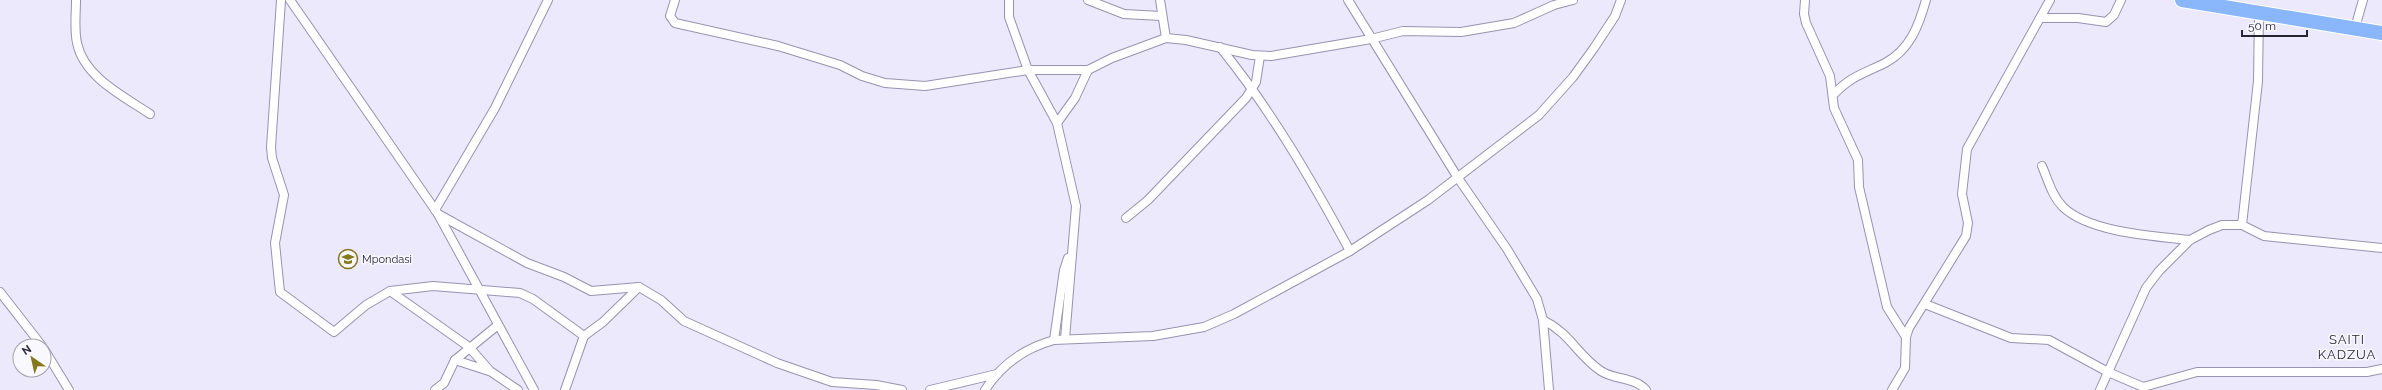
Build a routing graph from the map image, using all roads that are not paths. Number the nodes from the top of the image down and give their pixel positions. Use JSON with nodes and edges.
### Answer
{"nodes":[{"id":1,"x":76,"y":0,"type":"edge"},
{"id":2,"x":281,"y":0,"type":"edge"},
{"id":3,"x":290,"y":0,"type":"edge"},
{"id":4,"x":548,"y":0,"type":"edge"},
{"id":5,"x":675,"y":0,"type":"edge"},
{"id":6,"x":1009,"y":0,"type":"edge"},
{"id":7,"x":1088,"y":0,"type":"edge"},
{"id":8,"x":1160,"y":0,"type":"edge"},
{"id":9,"x":1348,"y":0,"type":"edge"},
{"id":10,"x":1573,"y":0,"type":"edge"},
{"id":11,"x":1621,"y":0,"type":"edge"},
{"id":12,"x":1805,"y":0,"type":"edge"},
{"id":13,"x":1926,"y":0,"type":"edge"},
{"id":14,"x":2050,"y":0,"type":"edge"},
{"id":15,"x":2121,"y":0,"type":"edge"},
{"id":16,"x":2182,"y":0,"type":"edge"},
{"id":17,"x":2363,"y":0,"type":"edge"},
{"id":18,"x":2259,"y":12,"type":"junction"},
{"id":19,"x":1161,"y":16,"type":"junction"},
{"id":20,"x":2041,"y":18,"type":"junction"},
{"id":21,"x":2355,"y":28,"type":"junction"},
{"id":22,"x":2382,"y":33,"type":"edge"},
{"id":23,"x":1166,"y":38,"type":"junction"},
{"id":24,"x":1371,"y":39,"type":"junction"},
{"id":25,"x":1220,"y":47,"type":"junction"},
{"id":26,"x":1260,"y":56,"type":"junction"},
{"id":27,"x":1028,"y":70,"type":"junction"},
{"id":28,"x":1088,"y":70,"type":"junction"},
{"id":29,"x":1252,"y":89,"type":"junction"},
{"id":30,"x":1833,"y":95,"type":"junction"},
{"id":31,"x":150,"y":114,"type":"dead end"},
{"id":32,"x":1057,"y":123,"type":"junction"},
{"id":33,"x":2042,"y":166,"type":"dead end"},
{"id":34,"x":1458,"y":178,"type":"junction"},
{"id":35,"x":437,"y":212,"type":"junction"},
{"id":36,"x":1126,"y":218,"type":"dead end"},
{"id":37,"x":2242,"y":225,"type":"junction"},
{"id":38,"x":2190,"y":240,"type":"junction"},
{"id":39,"x":2382,"y":248,"type":"edge"},
{"id":40,"x":1071,"y":250,"type":"junction"},
{"id":41,"x":1350,"y":251,"type":"junction"},
{"id":42,"x":639,"y":287,"type":"junction"},
{"id":43,"x":390,"y":291,"type":"junction"},
{"id":44,"x":480,"y":291,"type":"junction"},
{"id":45,"x":0,"y":292,"type":"edge"},
{"id":46,"x":1924,"y":304,"type":"junction"},
{"id":47,"x":1543,"y":320,"type":"junction"},
{"id":48,"x":498,"y":325,"type":"junction"},
{"id":49,"x":584,"y":336,"type":"junction"},
{"id":50,"x":1906,"y":336,"type":"junction"},
{"id":51,"x":36,"y":338,"type":"edge"},
{"id":52,"x":1065,"y":339,"type":"junction"},
{"id":53,"x":1054,"y":340,"type":"junction"},
{"id":54,"x":469,"y":347,"type":"junction"},
{"id":55,"x":455,"y":360,"type":"junction"},
{"id":56,"x":52,"y":363,"type":"edge"},
{"id":57,"x":2382,"y":369,"type":"edge"},
{"id":58,"x":490,"y":371,"type":"junction"},
{"id":59,"x":2108,"y":372,"type":"junction"},
{"id":60,"x":996,"y":374,"type":"junction"},
{"id":61,"x":69,"y":390,"type":"edge"},
{"id":62,"x":435,"y":390,"type":"edge"},
{"id":63,"x":518,"y":390,"type":"edge"},
{"id":64,"x":534,"y":390,"type":"edge"},
{"id":65,"x":565,"y":390,"type":"edge"},
{"id":66,"x":902,"y":390,"type":"edge"},
{"id":67,"x":930,"y":390,"type":"edge"},
{"id":68,"x":985,"y":390,"type":"edge"},
{"id":69,"x":1549,"y":390,"type":"edge"},
{"id":70,"x":1646,"y":390,"type":"edge"},
{"id":71,"x":1892,"y":390,"type":"edge"},
{"id":72,"x":2100,"y":390,"type":"edge"}],
"edges":[{"from":1,"to":31,"type":"street"},
{"from":2,"to":43,"type":"street"},
{"from":3,"to":35,"type":"street"},
{"from":4,"to":35,"type":"street"},
{"from":5,"to":27,"type":"street"},
{"from":6,"to":27,"type":"street"},
{"from":7,"to":19,"type":"street"},
{"from":8,"to":19,"type":"street"},
{"from":9,"to":24,"type":"street"},
{"from":10,"to":24,"type":"street"},
{"from":11,"to":34,"type":"street"},
{"from":12,"to":30,"type":"street"},
{"from":13,"to":30,"type":"street"},
{"from":14,"to":20,"type":"street"},
{"from":15,"to":20,"type":"street"},
{"from":16,"to":18,"type":"highway"},
{"from":17,"to":21,"type":"street"},
{"from":18,"to":21,"type":"highway"},
{"from":18,"to":37,"type":"street"},
{"from":19,"to":23,"type":"street"},
{"from":20,"to":46,"type":"street"},
{"from":21,"to":22,"type":"highway"},
{"from":23,"to":25,"type":"street"},
{"from":23,"to":28,"type":"street"},
{"from":24,"to":26,"type":"street"},
{"from":24,"to":34,"type":"street"},
{"from":25,"to":26,"type":"street"},
{"from":25,"to":29,"type":"street"},
{"from":26,"to":29,"type":"street"},
{"from":27,"to":28,"type":"street"},
{"from":27,"to":32,"type":"street"},
{"from":28,"to":32,"type":"street"},
{"from":29,"to":36,"type":"street"},
{"from":29,"to":41,"type":"street"},
{"from":30,"to":50,"type":"street"},
{"from":32,"to":40,"type":"street"},
{"from":33,"to":38,"type":"street"},
{"from":34,"to":41,"type":"street"},
{"from":34,"to":47,"type":"street"},
{"from":35,"to":42,"type":"street"},
{"from":35,"to":44,"type":"street"},
{"from":37,"to":38,"type":"street"},
{"from":37,"to":39,"type":"street"},
{"from":38,"to":59,"type":"street"},
{"from":40,"to":52,"type":"street"},
{"from":40,"to":53,"type":"street"},
{"from":41,"to":52,"type":"street"},
{"from":42,"to":49,"type":"street"},
{"from":42,"to":66,"type":"street"},
{"from":43,"to":44,"type":"street"},
{"from":43,"to":54,"type":"street"},
{"from":44,"to":48,"type":"street"},
{"from":44,"to":49,"type":"street"},
{"from":45,"to":51,"type":"street"},
{"from":46,"to":50,"type":"street"},
{"from":46,"to":59,"type":"street"},
{"from":47,"to":69,"type":"street"},
{"from":47,"to":70,"type":"street"},
{"from":48,"to":54,"type":"street"},
{"from":48,"to":64,"type":"street"},
{"from":49,"to":65,"type":"street"},
{"from":50,"to":71,"type":"street"},
{"from":52,"to":53,"type":"street"},
{"from":53,"to":60,"type":"street"},
{"from":54,"to":55,"type":"street"},
{"from":54,"to":58,"type":"street"},
{"from":55,"to":58,"type":"street"},
{"from":55,"to":62,"type":"street"},
{"from":56,"to":61,"type":"street"},
{"from":57,"to":59,"type":"street"},
{"from":58,"to":63,"type":"street"},
{"from":59,"to":72,"type":"street"},
{"from":60,"to":67,"type":"street"},
{"from":60,"to":68,"type":"street"}]}
